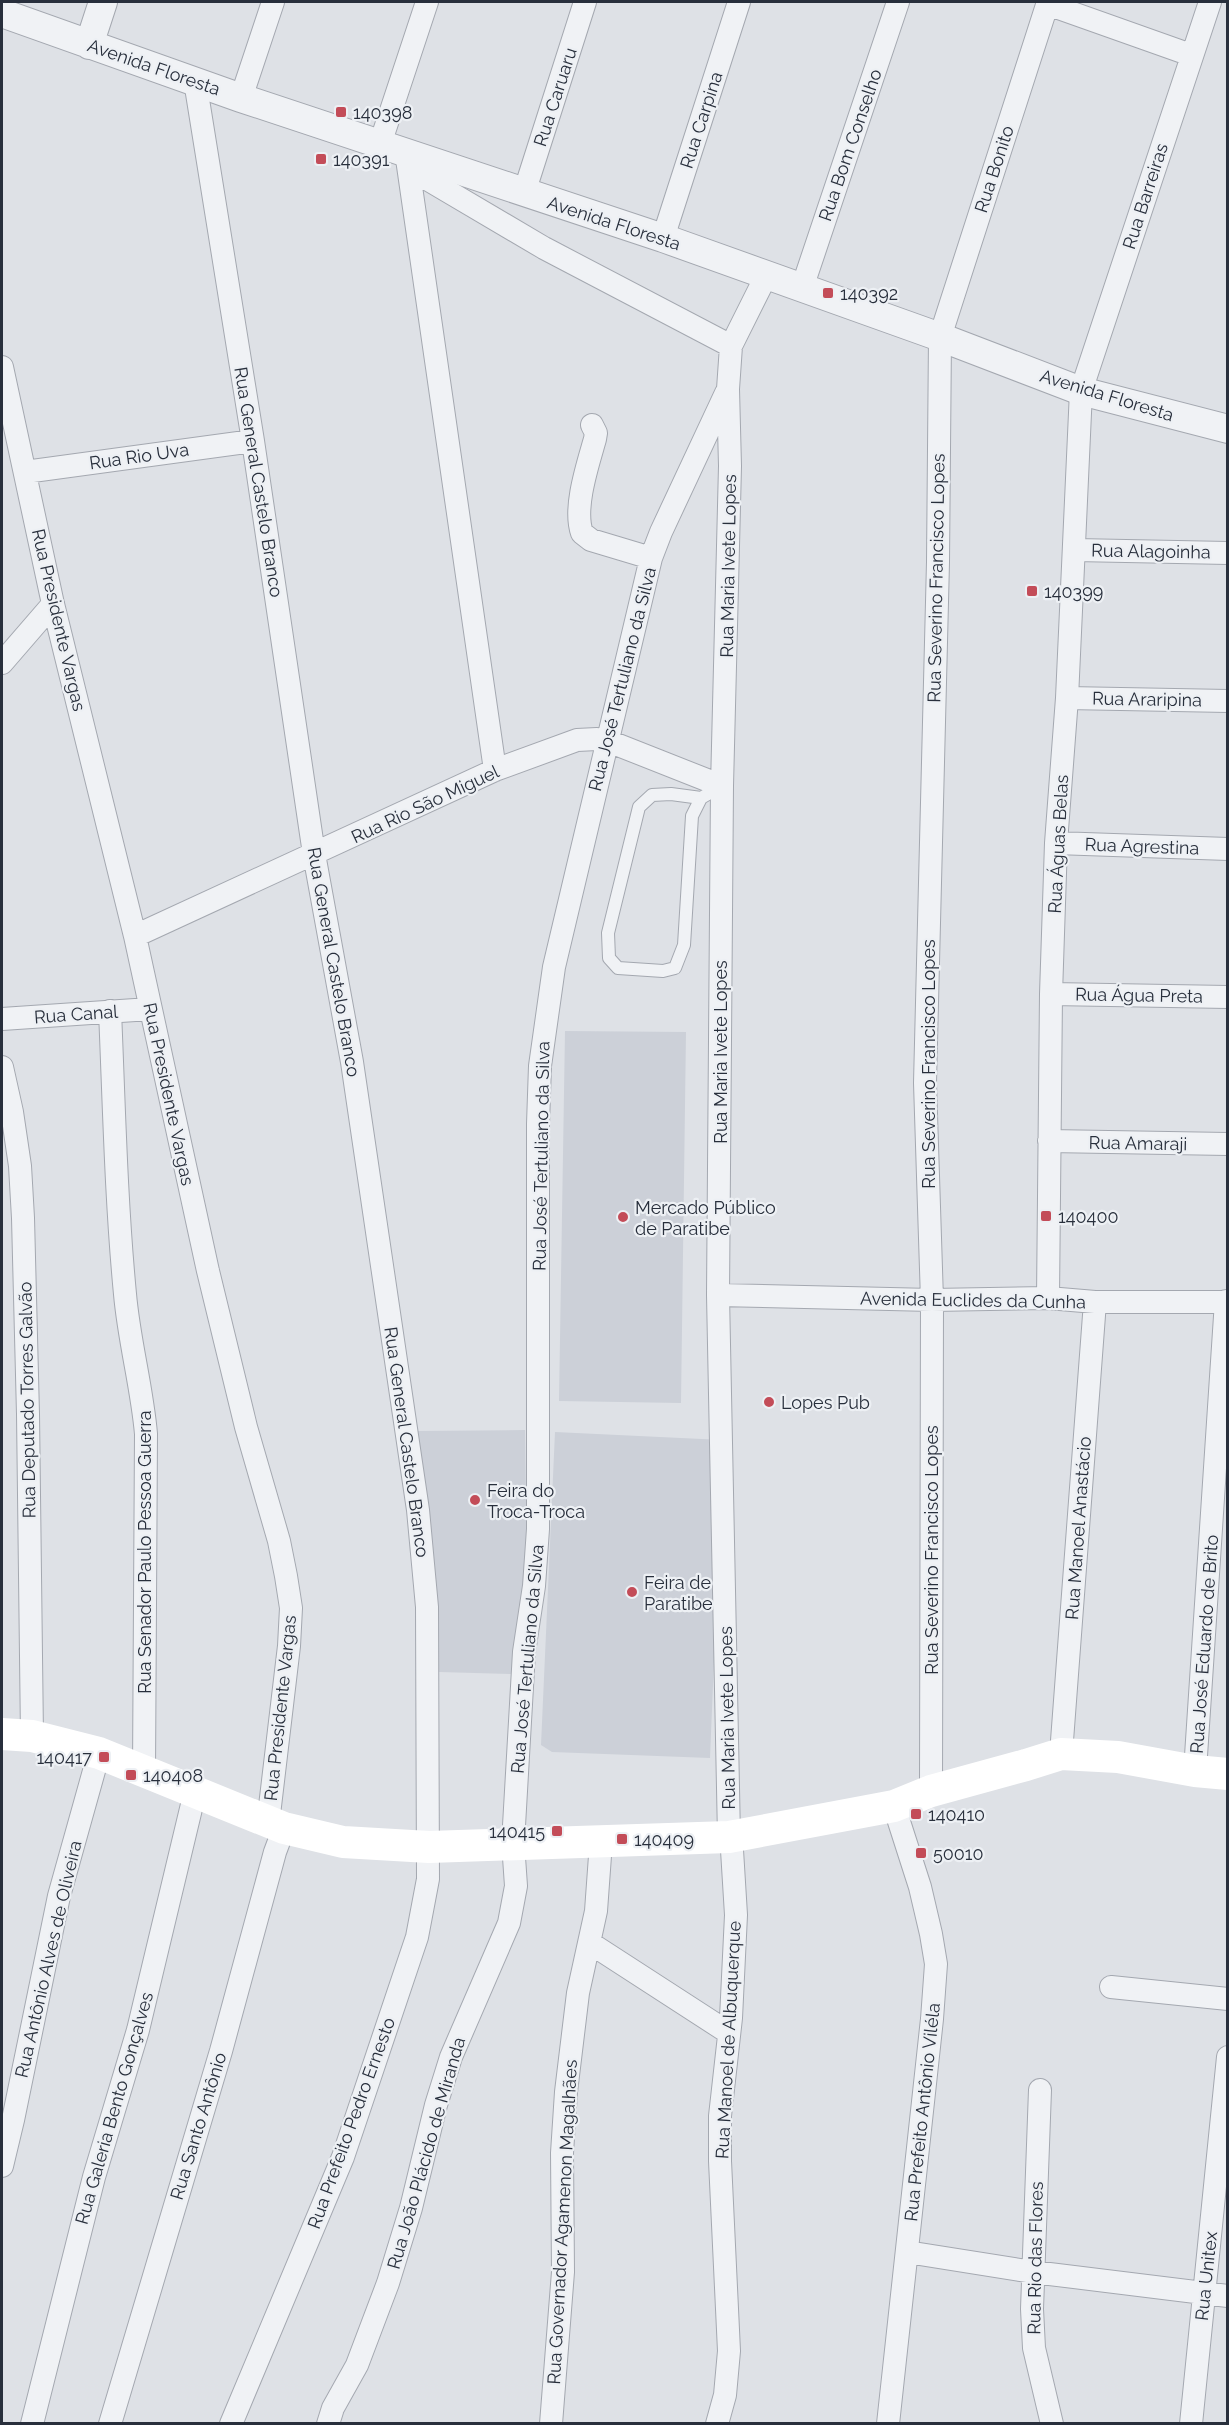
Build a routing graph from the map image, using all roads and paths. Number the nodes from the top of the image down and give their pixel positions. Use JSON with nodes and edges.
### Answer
{"nodes":[{"id":1,"x":103,"y":2,"type":"edge"},
{"id":2,"x":273,"y":2,"type":"edge"},
{"id":3,"x":427,"y":2,"type":"edge"},
{"id":4,"x":585,"y":2,"type":"edge"},
{"id":5,"x":739,"y":2,"type":"edge"},
{"id":6,"x":898,"y":2,"type":"edge"},
{"id":7,"x":1210,"y":2,"type":"edge"},
{"id":8,"x":1048,"y":3,"type":"edge"},
{"id":9,"x":2,"y":13,"type":"edge"},
{"id":10,"x":89,"y":45,"type":"junction"},
{"id":11,"x":1191,"y":55,"type":"junction"},
{"id":12,"x":195,"y":81,"type":"junction"},
{"id":13,"x":241,"y":98,"type":"junction"},
{"id":14,"x":398,"y":155,"type":"junction"},
{"id":15,"x":524,"y":193,"type":"junction"},
{"id":16,"x":663,"y":238,"type":"junction"},
{"id":17,"x":766,"y":276,"type":"junction"},
{"id":18,"x":802,"y":288,"type":"junction"},
{"id":19,"x":940,"y":337,"type":"junction"},
{"id":20,"x":731,"y":346,"type":"junction"},
{"id":21,"x":2,"y":367,"type":"edge"},
{"id":22,"x":728,"y":388,"type":"junction"},
{"id":23,"x":1081,"y":391,"type":"junction"},
{"id":24,"x":592,"y":425,"type":"dead end"},
{"id":25,"x":1227,"y":428,"type":"edge"},
{"id":26,"x":253,"y":441,"type":"junction"},
{"id":27,"x":25,"y":472,"type":"junction"},
{"id":28,"x":1075,"y":550,"type":"junction"},
{"id":29,"x":1227,"y":553,"type":"edge"},
{"id":30,"x":651,"y":558,"type":"junction"},
{"id":31,"x":53,"y":604,"type":"junction"},
{"id":32,"x":2,"y":663,"type":"edge"},
{"id":33,"x":1068,"y":698,"type":"junction"},
{"id":34,"x":1227,"y":701,"type":"edge"},
{"id":35,"x":608,"y":741,"type":"junction"},
{"id":36,"x":495,"y":770,"type":"junction"},
{"id":37,"x":722,"y":786,"type":"junction"},
{"id":38,"x":701,"y":798,"type":"junction"},
{"id":39,"x":1056,"y":843,"type":"junction"},
{"id":40,"x":1227,"y":849,"type":"edge"},
{"id":41,"x":315,"y":854,"type":"junction"},
{"id":42,"x":135,"y":936,"type":"junction"},
{"id":43,"x":1051,"y":994,"type":"junction"},
{"id":44,"x":1227,"y":997,"type":"edge"},
{"id":45,"x":150,"y":1009,"type":"junction"},
{"id":46,"x":110,"y":1011,"type":"junction"},
{"id":47,"x":2,"y":1019,"type":"edge"},
{"id":48,"x":2,"y":1066,"type":"edge"},
{"id":49,"x":1049,"y":1141,"type":"junction"},
{"id":50,"x":1227,"y":1144,"type":"edge"},
{"id":51,"x":718,"y":1295,"type":"junction"},
{"id":52,"x":1048,"y":1298,"type":"junction"},
{"id":53,"x":932,"y":1300,"type":"junction"},
{"id":54,"x":1226,"y":1301,"type":"edge"},
{"id":55,"x":1095,"y":1302,"type":"junction"},
{"id":56,"x":2,"y":1734,"type":"edge"},
{"id":57,"x":32,"y":1736,"type":"junction"},
{"id":58,"x":99,"y":1753,"type":"junction"},
{"id":59,"x":1061,"y":1754,"type":"junction"},
{"id":60,"x":1196,"y":1771,"type":"junction"},
{"id":61,"x":144,"y":1772,"type":"junction"},
{"id":62,"x":1227,"y":1774,"type":"edge"},
{"id":63,"x":931,"y":1791,"type":"junction"},
{"id":64,"x":195,"y":1792,"type":"junction"},
{"id":65,"x":894,"y":1806,"type":"junction"},
{"id":66,"x":276,"y":1826,"type":"junction"},
{"id":67,"x":729,"y":1836,"type":"junction"},
{"id":68,"x":601,"y":1842,"type":"junction"},
{"id":69,"x":513,"y":1843,"type":"junction"},
{"id":70,"x":429,"y":1847,"type":"junction"},
{"id":71,"x":590,"y":1943,"type":"junction"},
{"id":72,"x":1111,"y":1987,"type":"dead end"},
{"id":73,"x":1227,"y":1999,"type":"edge"},
{"id":74,"x":729,"y":2033,"type":"junction"},
{"id":75,"x":1227,"y":2057,"type":"edge"},
{"id":76,"x":1040,"y":2090,"type":"dead end"},
{"id":77,"x":2,"y":2166,"type":"edge"},
{"id":78,"x":907,"y":2252,"type":"junction"},
{"id":79,"x":1033,"y":2272,"type":"junction"},
{"id":80,"x":1204,"y":2294,"type":"junction"},
{"id":81,"x":1227,"y":2296,"type":"edge"},
{"id":82,"x":32,"y":2424,"type":"edge"},
{"id":83,"x":110,"y":2424,"type":"edge"},
{"id":84,"x":231,"y":2424,"type":"edge"},
{"id":85,"x":328,"y":2424,"type":"edge"},
{"id":86,"x":551,"y":2424,"type":"edge"},
{"id":87,"x":717,"y":2424,"type":"edge"},
{"id":88,"x":888,"y":2424,"type":"edge"},
{"id":89,"x":1052,"y":2424,"type":"edge"},
{"id":90,"x":1191,"y":2424,"type":"edge"}],
"edges":[{"from":1,"to":10,"type":"street"},
{"from":2,"to":13,"type":"street"},
{"from":3,"to":14,"type":"street"},
{"from":4,"to":15,"type":"street","name":"Rua Caruaru"},
{"from":5,"to":16,"type":"street","name":"Rua Carpina"},
{"from":6,"to":18,"type":"street","name":"Rua Bom Conselho"},
{"from":7,"to":11,"type":"street","name":"Rua Barreiras"},
{"from":8,"to":11,"type":"street"},
{"from":8,"to":19,"type":"street","name":"Rua Bonito"},
{"from":9,"to":10,"type":"street","name":"Avenida Floresta"},
{"from":10,"to":12,"type":"street","name":"Avenida Floresta"},
{"from":11,"to":23,"type":"street","name":"Rua Barreiras"},
{"from":12,"to":13,"type":"street","name":"Avenida Floresta"},
{"from":12,"to":26,"type":"street","name":"Rua General Castelo Branco"},
{"from":13,"to":14,"type":"street","name":"Avenida Floresta"},
{"from":14,"to":15,"type":"street","name":"Avenida Floresta"},
{"from":14,"to":20,"type":"street"},
{"from":14,"to":36,"type":"street"},
{"from":15,"to":16,"type":"street","name":"Avenida Floresta"},
{"from":16,"to":17,"type":"street","name":"Avenida Floresta"},
{"from":17,"to":18,"type":"street","name":"Avenida Floresta"},
{"from":17,"to":20,"type":"street","name":"Rua Maria Ivete Lopes"},
{"from":18,"to":19,"type":"street","name":"Avenida Floresta"},
{"from":19,"to":23,"type":"street","name":"Avenida Floresta"},
{"from":19,"to":53,"type":"street","name":"Rua Severino Francisco Lopes"},
{"from":20,"to":22,"type":"street","name":"Rua Maria Ivete Lopes"},
{"from":21,"to":27,"type":"street","name":"Rua Presidente Vargas"},
{"from":22,"to":30,"type":"street","name":"Rua José Tertuliano da Silva"},
{"from":22,"to":37,"type":"street","name":"Rua Maria Ivete Lopes"},
{"from":23,"to":25,"type":"street","name":"Avenida Floresta"},
{"from":23,"to":28,"type":"street","name":"Rua Águas Belas"},
{"from":24,"to":30,"type":"street"},
{"from":26,"to":27,"type":"street","name":"Rua Rio Uva"},
{"from":26,"to":41,"type":"street","name":"Rua General Castelo Branco"},
{"from":27,"to":31,"type":"street","name":"Rua Presidente Vargas"},
{"from":28,"to":29,"type":"street","name":"Rua Alagoinha"},
{"from":28,"to":33,"type":"street","name":"Rua Águas Belas"},
{"from":30,"to":35,"type":"street","name":"Rua José Tertuliano da Silva"},
{"from":31,"to":32,"type":"street"},
{"from":31,"to":42,"type":"street","name":"Rua Presidente Vargas"},
{"from":33,"to":34,"type":"street","name":"Rua Araripina"},
{"from":33,"to":39,"type":"street","name":"Rua Águas Belas"},
{"from":35,"to":36,"type":"street","name":"Rua Rio São Miguel"},
{"from":35,"to":37,"type":"street","name":"Rua Rio São Miguel"},
{"from":35,"to":69,"type":"street","name":"Rua José Tertuliano da Silva"},
{"from":36,"to":41,"type":"street","name":"Rua Rio São Miguel"},
{"from":37,"to":38,"type":"lane"},
{"from":37,"to":51,"type":"street","name":"Rua Maria Ivete Lopes"},
{"from":38,"to":38,"type":"lane"},
{"from":39,"to":40,"type":"street","name":"Rua Agrestina"},
{"from":39,"to":43,"type":"street","name":"Rua Águas Belas"},
{"from":41,"to":42,"type":"street","name":"Rua Rio São Miguel"},
{"from":41,"to":70,"type":"street","name":"Rua General Castelo Branco"},
{"from":42,"to":45,"type":"street","name":"Rua Presidente Vargas"},
{"from":43,"to":44,"type":"street","name":"Rua Água Preta"},
{"from":43,"to":49,"type":"street","name":"Rua Águas Belas"},
{"from":45,"to":46,"type":"street","name":"Rua Canal"},
{"from":45,"to":66,"type":"street","name":"Rua Presidente Vargas"},
{"from":46,"to":47,"type":"street","name":"Rua Canal"},
{"from":46,"to":61,"type":"street","name":"Rua Senador Paulo Pessoa Guerra"},
{"from":48,"to":57,"type":"street","name":"Rua Deputado Torres Galvão"},
{"from":49,"to":50,"type":"street","name":"Rua Amaraji"},
{"from":49,"to":52,"type":"street","name":"Rua Águas Belas"},
{"from":51,"to":53,"type":"street","name":"Avenida Euclides da Cunha"},
{"from":51,"to":67,"type":"street","name":"Rua Maria Ivete Lopes"},
{"from":52,"to":53,"type":"street","name":"Avenida Euclides da Cunha"},
{"from":52,"to":55,"type":"street","name":"Avenida Euclides da Cunha"},
{"from":53,"to":63,"type":"street","name":"Rua Severino Francisco Lopes"},
{"from":54,"to":55,"type":"street","name":"Avenida Euclides da Cunha"},
{"from":54,"to":60,"type":"street","name":"Rua José Eduardo de Brito"},
{"from":55,"to":59,"type":"street","name":"Rua Manoel Anastácio"},
{"from":56,"to":57,"type":"main road"},
{"from":57,"to":58,"type":"main road"},
{"from":58,"to":61,"type":"main road"},
{"from":58,"to":77,"type":"street","name":"Rua Antônio Alves de Oliveira"},
{"from":59,"to":60,"type":"main road"},
{"from":59,"to":63,"type":"main road"},
{"from":60,"to":62,"type":"main road"},
{"from":61,"to":64,"type":"main road"},
{"from":63,"to":65,"type":"main road"},
{"from":64,"to":66,"type":"main road"},
{"from":64,"to":82,"type":"street","name":"Rua Galeria Bento Gonçalves"},
{"from":65,"to":67,"type":"main road"},
{"from":65,"to":78,"type":"street","name":"Rua Prefeito Antônio Viléla"},
{"from":66,"to":70,"type":"main road"},
{"from":66,"to":83,"type":"street","name":"Rua Santo Antônio"},
{"from":67,"to":68,"type":"main road"},
{"from":67,"to":74,"type":"street","name":"Rua Manoel de Albuquerque"},
{"from":68,"to":69,"type":"main road"},
{"from":68,"to":71,"type":"street","name":"Rua Governador Agamenon Magalhães"},
{"from":69,"to":70,"type":"main road"},
{"from":69,"to":85,"type":"street","name":"Rua João Plácido de Miranda"},
{"from":70,"to":84,"type":"street","name":"Rua Prefeito Pedro Ernesto"},
{"from":71,"to":74,"type":"street"},
{"from":71,"to":86,"type":"street","name":"Rua Governador Agamenon Magalhães"},
{"from":72,"to":73,"type":"street"},
{"from":74,"to":87,"type":"street","name":"Rua Manoel de Albuquerque"},
{"from":75,"to":80,"type":"street","name":"Rua Unitex"},
{"from":76,"to":79,"type":"street","name":"Rua Rio das Flores"},
{"from":78,"to":79,"type":"street"},
{"from":78,"to":88,"type":"street","name":"Rua Prefeito Antônio Viléla"},
{"from":79,"to":80,"type":"street"},
{"from":79,"to":89,"type":"street","name":"Rua Rio das Flores"},
{"from":80,"to":81,"type":"street"},
{"from":80,"to":90,"type":"street","name":"Rua Unitex"}]}
